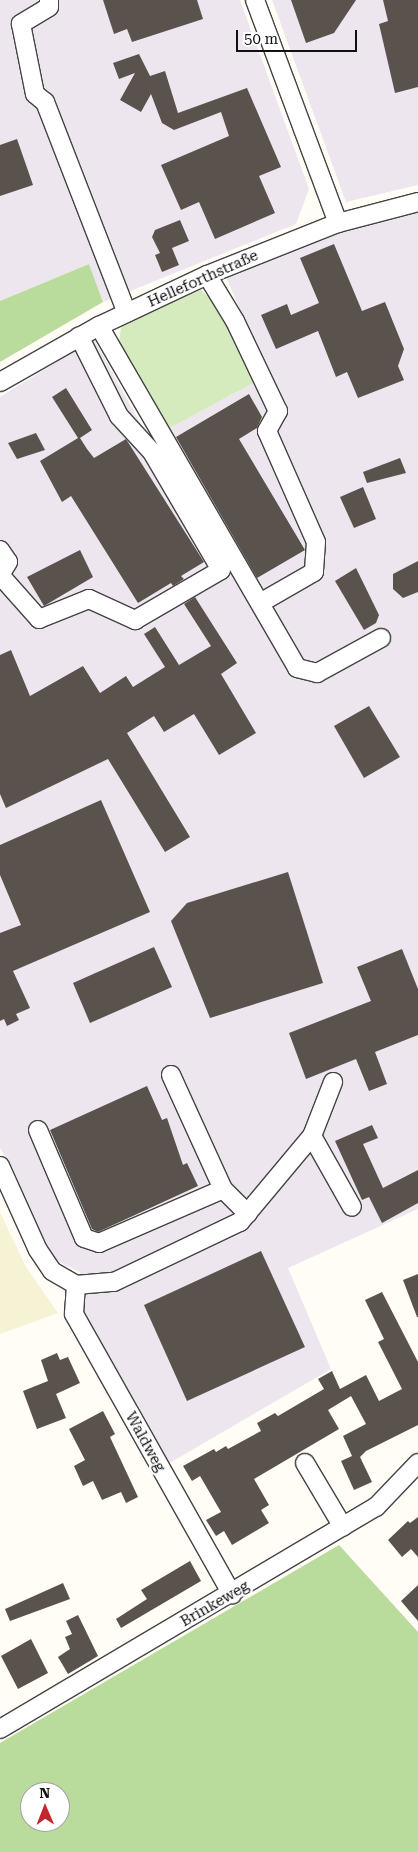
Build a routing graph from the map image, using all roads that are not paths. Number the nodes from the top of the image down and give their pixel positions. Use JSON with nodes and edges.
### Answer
{"nodes":[{"id":1,"x":49,"y":0,"type":"edge"},
{"id":2,"x":255,"y":0,"type":"edge"},
{"id":3,"x":418,"y":202,"type":"edge"},
{"id":4,"x":338,"y":223,"type":"junction"},
{"id":5,"x":207,"y":275,"type":"junction"},
{"id":6,"x":127,"y":313,"type":"junction"},
{"id":7,"x":99,"y":326,"type":"junction"},
{"id":8,"x":79,"y":336,"type":"junction"},
{"id":9,"x":0,"y":382,"type":"edge"},
{"id":10,"x":0,"y":550,"type":"edge"},
{"id":11,"x":0,"y":575,"type":"edge"},
{"id":12,"x":260,"y":603,"type":"junction"},
{"id":13,"x":381,"y":638,"type":"dead end"},
{"id":14,"x":171,"y":1076,"type":"dead end"},
{"id":15,"x":333,"y":1082,"type":"dead end"},
{"id":16,"x":38,"y":1130,"type":"dead end"},
{"id":17,"x":312,"y":1136,"type":"junction"},
{"id":18,"x":0,"y":1166,"type":"edge"},
{"id":19,"x":223,"y":1189,"type":"junction"},
{"id":20,"x":352,"y":1208,"type":"dead end"},
{"id":21,"x":248,"y":1214,"type":"junction"},
{"id":22,"x":76,"y":1285,"type":"junction"},
{"id":23,"x":418,"y":1462,"type":"edge"},
{"id":24,"x":305,"y":1463,"type":"dead end"},
{"id":25,"x":343,"y":1527,"type":"junction"},
{"id":26,"x":232,"y":1594,"type":"junction"},
{"id":27,"x":0,"y":1729,"type":"edge"}],
"edges":[{"from":1,"to":6,"type":"street"},
{"from":2,"to":4,"type":"street"},
{"from":3,"to":4,"type":"street","name":"Helleforthstraße"},
{"from":4,"to":5,"type":"street","name":"Helleforthstraße"},
{"from":5,"to":6,"type":"street","name":"Helleforthstraße"},
{"from":5,"to":12,"type":"street"},
{"from":6,"to":7,"type":"street","name":"Helleforthstraße"},
{"from":7,"to":8,"type":"street","name":"Helleforthstraße"},
{"from":7,"to":12,"type":"street"},
{"from":8,"to":9,"type":"street","name":"Helleforthstraße"},
{"from":8,"to":11,"type":"street"},
{"from":10,"to":11,"type":"street"},
{"from":12,"to":13,"type":"street"},
{"from":14,"to":19,"type":"street"},
{"from":15,"to":17,"type":"street"},
{"from":16,"to":19,"type":"street"},
{"from":17,"to":20,"type":"street"},
{"from":17,"to":21,"type":"street"},
{"from":18,"to":22,"type":"street"},
{"from":19,"to":21,"type":"street"},
{"from":21,"to":22,"type":"street"},
{"from":22,"to":26,"type":"street","name":"Waldweg"},
{"from":23,"to":25,"type":"street","name":"Brinkeweg"},
{"from":24,"to":25,"type":"street"},
{"from":25,"to":26,"type":"street","name":"Brinkeweg"},
{"from":26,"to":27,"type":"street","name":"Brinkeweg"}]}
